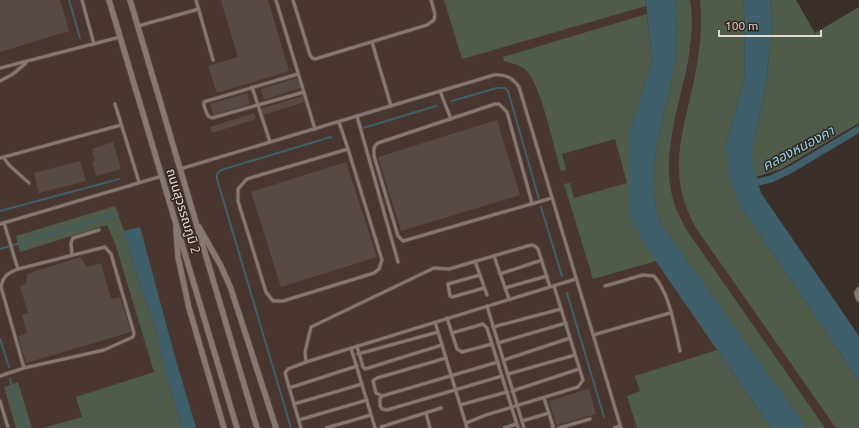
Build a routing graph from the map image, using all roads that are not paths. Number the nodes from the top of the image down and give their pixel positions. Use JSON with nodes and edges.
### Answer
{"nodes":[{"id":1,"x":82,"y":0,"type":"edge"},
{"id":2,"x":109,"y":0,"type":"edge"},
{"id":3,"x":130,"y":0,"type":"edge"},
{"id":4,"x":196,"y":0,"type":"edge"},
{"id":5,"x":276,"y":0,"type":"edge"},
{"id":6,"x":293,"y":0,"type":"edge"},
{"id":7,"x":431,"y":0,"type":"edge"},
{"id":8,"x":198,"y":9,"type":"junction"},
{"id":9,"x":138,"y":26,"type":"junction"},
{"id":10,"x":120,"y":36,"type":"junction"},
{"id":11,"x":372,"y":42,"type":"junction"},
{"id":12,"x":94,"y":44,"type":"junction"},
{"id":13,"x":213,"y":60,"type":"dead end"},
{"id":14,"x":27,"y":62,"type":"junction"},
{"id":15,"x":0,"y":68,"type":"edge"},
{"id":16,"x":298,"y":74,"type":"junction"},
{"id":17,"x":0,"y":81,"type":"edge"},
{"id":18,"x":252,"y":87,"type":"junction"},
{"id":19,"x":440,"y":91,"type":"junction"},
{"id":20,"x":304,"y":92,"type":"junction"},
{"id":21,"x":115,"y":104,"type":"dead end"},
{"id":22,"x":258,"y":105,"type":"junction"},
{"id":23,"x":391,"y":106,"type":"junction"},
{"id":24,"x":357,"y":116,"type":"junction"},
{"id":25,"x":451,"y":119,"type":"junction"},
{"id":26,"x":339,"y":122,"type":"junction"},
{"id":27,"x":121,"y":125,"type":"junction"},
{"id":28,"x":315,"y":129,"type":"junction"},
{"id":29,"x":270,"y":142,"type":"junction"},
{"id":30,"x":348,"y":149,"type":"junction"},
{"id":31,"x":2,"y":158,"type":"edge"},
{"id":32,"x":180,"y":169,"type":"junction"},
{"id":33,"x":162,"y":176,"type":"junction"},
{"id":34,"x":29,"y":182,"type":"dead end"},
{"id":35,"x":139,"y":182,"type":"junction"},
{"id":36,"x":552,"y":198,"type":"junction"},
{"id":37,"x":532,"y":204,"type":"junction"},
{"id":38,"x":176,"y":220,"type":"junction"},
{"id":39,"x":195,"y":220,"type":"junction"},
{"id":40,"x":4,"y":223,"type":"junction"},
{"id":41,"x":0,"y":224,"type":"edge"},
{"id":42,"x":99,"y":230,"type":"dead end"},
{"id":43,"x":72,"y":254,"type":"junction"},
{"id":44,"x":494,"y":256,"type":"junction"},
{"id":45,"x":542,"y":260,"type":"junction"},
{"id":46,"x":475,"y":261,"type":"junction"},
{"id":47,"x":398,"y":262,"type":"dead end"},
{"id":48,"x":18,"y":269,"type":"junction"},
{"id":49,"x":500,"y":274,"type":"junction"},
{"id":50,"x":480,"y":275,"type":"junction"},
{"id":51,"x":547,"y":276,"type":"junction"},
{"id":52,"x":576,"y":279,"type":"junction"},
{"id":53,"x":605,"y":286,"type":"dead end"},
{"id":54,"x":552,"y":287,"type":"junction"},
{"id":55,"x":484,"y":288,"type":"junction"},
{"id":56,"x":505,"y":288,"type":"junction"},
{"id":57,"x":859,"y":290,"type":"edge"},
{"id":58,"x":487,"y":295,"type":"dead end"},
{"id":59,"x":509,"y":299,"type":"junction"},
{"id":60,"x":859,"y":299,"type":"edge"},
{"id":61,"x":487,"y":306,"type":"junction"},
{"id":62,"x":561,"y":309,"type":"junction"},
{"id":63,"x":670,"y":313,"type":"junction"},
{"id":64,"x":447,"y":318,"type":"junction"},
{"id":65,"x":435,"y":322,"type":"junction"},
{"id":66,"x":566,"y":323,"type":"junction"},
{"id":67,"x":493,"y":327,"type":"junction"},
{"id":68,"x":438,"y":332,"type":"junction"},
{"id":69,"x":452,"y":333,"type":"junction"},
{"id":70,"x":593,"y":335,"type":"junction"},
{"id":71,"x":570,"y":338,"type":"junction"},
{"id":72,"x":498,"y":343,"type":"junction"},
{"id":73,"x":492,"y":344,"type":"junction"},
{"id":74,"x":442,"y":345,"type":"junction"},
{"id":75,"x":356,"y":346,"type":"junction"},
{"id":76,"x":351,"y":348,"type":"junction"},
{"id":77,"x":680,"y":351,"type":"dead end"},
{"id":78,"x":358,"y":354,"type":"junction"},
{"id":79,"x":575,"y":355,"type":"junction"},
{"id":80,"x":446,"y":358,"type":"junction"},
{"id":81,"x":504,"y":360,"type":"junction"},
{"id":82,"x":306,"y":362,"type":"junction"},
{"id":83,"x":498,"y":362,"type":"junction"},
{"id":84,"x":357,"y":366,"type":"junction"},
{"id":85,"x":24,"y":368,"type":"junction"},
{"id":86,"x":579,"y":369,"type":"junction"},
{"id":87,"x":508,"y":374,"type":"junction"},
{"id":88,"x":451,"y":375,"type":"junction"},
{"id":89,"x":0,"y":376,"type":"edge"},
{"id":90,"x":502,"y":376,"type":"junction"},
{"id":91,"x":362,"y":384,"type":"junction"},
{"id":92,"x":289,"y":388,"type":"junction"},
{"id":93,"x":456,"y":389,"type":"junction"},
{"id":94,"x":512,"y":391,"type":"junction"},
{"id":95,"x":507,"y":392,"type":"junction"},
{"id":96,"x":382,"y":396,"type":"junction"},
{"id":97,"x":544,"y":398,"type":"junction"},
{"id":98,"x":367,"y":400,"type":"junction"},
{"id":99,"x":0,"y":401,"type":"edge"},
{"id":100,"x":294,"y":404,"type":"junction"},
{"id":101,"x":460,"y":405,"type":"junction"},
{"id":102,"x":517,"y":406,"type":"junction"},
{"id":103,"x":441,"y":408,"type":"dead end"},
{"id":104,"x":512,"y":408,"type":"junction"},
{"id":105,"x":426,"y":413,"type":"junction"},
{"id":106,"x":549,"y":413,"type":"junction"},
{"id":107,"x":371,"y":415,"type":"junction"},
{"id":108,"x":590,"y":419,"type":"dead end"},
{"id":109,"x":299,"y":420,"type":"junction"},
{"id":110,"x":522,"y":421,"type":"junction"},
{"id":111,"x":466,"y":423,"type":"junction"},
{"id":112,"x":516,"y":424,"type":"junction"},
{"id":113,"x":620,"y":427,"type":"edge"},
{"id":114,"x":8,"y":428,"type":"edge"},
{"id":115,"x":224,"y":428,"type":"edge"},
{"id":116,"x":237,"y":428,"type":"edge"},
{"id":117,"x":257,"y":428,"type":"edge"},
{"id":118,"x":276,"y":428,"type":"edge"},
{"id":119,"x":301,"y":428,"type":"edge"},
{"id":120,"x":326,"y":428,"type":"edge"},
{"id":121,"x":375,"y":428,"type":"edge"},
{"id":122,"x":382,"y":428,"type":"edge"},
{"id":123,"x":430,"y":428,"type":"edge"},
{"id":124,"x":467,"y":428,"type":"edge"},
{"id":125,"x":504,"y":428,"type":"edge"},
{"id":126,"x":518,"y":428,"type":"edge"},
{"id":127,"x":524,"y":428,"type":"edge"},
{"id":128,"x":552,"y":428,"type":"edge"},
{"id":129,"x":559,"y":428,"type":"edge"},
{"id":130,"x":614,"y":428,"type":"edge"}],
"edges":[{"from":1,"to":12,"type":"lane"},
{"from":2,"to":10,"type":"street","name":"ถนนสุวรรณภูมิ 2"},
{"from":3,"to":9,"type":"street","name":"ถนนสุวรรณภูมิ 2"},
{"from":4,"to":8,"type":"lane"},
{"from":5,"to":16,"type":"lane"},
{"from":6,"to":11,"type":"lane"},
{"from":7,"to":11,"type":"lane"},
{"from":8,"to":9,"type":"lane"},
{"from":8,"to":13,"type":"lane"},
{"from":9,"to":32,"type":"street","name":"ถนนสุวรรณภูมิ 2"},
{"from":10,"to":12,"type":"lane"},
{"from":10,"to":33,"type":"street","name":"ถนนสุวรรณภูมิ 2"},
{"from":11,"to":23,"type":"lane"},
{"from":12,"to":14,"type":"lane"},
{"from":14,"to":15,"type":"lane"},
{"from":14,"to":17,"type":"lane"},
{"from":16,"to":18,"type":"lane"},
{"from":16,"to":20,"type":"lane"},
{"from":18,"to":22,"type":"lane"},
{"from":18,"to":22,"type":"lane"},
{"from":19,"to":23,"type":"lane"},
{"from":19,"to":25,"type":"lane"},
{"from":19,"to":36,"type":"lane"},
{"from":20,"to":22,"type":"lane"},
{"from":20,"to":28,"type":"lane"},
{"from":21,"to":27,"type":"lane"},
{"from":22,"to":29,"type":"lane"},
{"from":23,"to":24,"type":"lane"},
{"from":24,"to":26,"type":"lane"},
{"from":24,"to":47,"type":"lane"},
{"from":25,"to":37,"type":"lane"},
{"from":25,"to":37,"type":"lane"},
{"from":26,"to":28,"type":"lane"},
{"from":26,"to":30,"type":"lane"},
{"from":27,"to":31,"type":"lane"},
{"from":27,"to":35,"type":"lane"},
{"from":28,"to":29,"type":"lane"},
{"from":29,"to":32,"type":"lane"},
{"from":30,"to":30,"type":"lane"},
{"from":31,"to":34,"type":"lane"},
{"from":32,"to":39,"type":"street","name":"ถนนสุวรรณภูมิ 2"},
{"from":33,"to":35,"type":"lane"},
{"from":33,"to":38,"type":"street","name":"ถนนสุวรรณภูมิ 2"},
{"from":35,"to":40,"type":"lane"},
{"from":36,"to":37,"type":"lane"},
{"from":36,"to":52,"type":"lane"},
{"from":38,"to":115,"type":"street"},
{"from":38,"to":116,"type":"street","name":"ถนนสุวรรณภูมิ 2"},
{"from":39,"to":117,"type":"street","name":"ถนนสุวรรณภูมิ 2"},
{"from":39,"to":118,"type":"street"},
{"from":40,"to":41,"type":"lane"},
{"from":40,"to":48,"type":"lane"},
{"from":42,"to":43,"type":"lane"},
{"from":43,"to":48,"type":"lane"},
{"from":43,"to":85,"type":"lane"},
{"from":44,"to":45,"type":"lane"},
{"from":44,"to":46,"type":"lane"},
{"from":44,"to":49,"type":"lane"},
{"from":45,"to":49,"type":"lane"},
{"from":45,"to":51,"type":"lane"},
{"from":46,"to":50,"type":"lane"},
{"from":46,"to":82,"type":"lane"},
{"from":48,"to":85,"type":"lane"},
{"from":49,"to":56,"type":"lane"},
{"from":50,"to":55,"type":"lane"},
{"from":50,"to":55,"type":"lane"},
{"from":51,"to":54,"type":"lane"},
{"from":51,"to":56,"type":"lane"},
{"from":52,"to":54,"type":"lane"},
{"from":52,"to":70,"type":"lane"},
{"from":53,"to":63,"type":"lane"},
{"from":54,"to":59,"type":"lane"},
{"from":54,"to":62,"type":"lane"},
{"from":55,"to":58,"type":"lane"},
{"from":56,"to":59,"type":"lane"},
{"from":57,"to":60,"type":"street"},
{"from":59,"to":61,"type":"lane"},
{"from":61,"to":64,"type":"lane"},
{"from":61,"to":67,"type":"lane"},
{"from":62,"to":66,"type":"lane"},
{"from":62,"to":67,"type":"lane"},
{"from":63,"to":70,"type":"lane"},
{"from":63,"to":77,"type":"lane"},
{"from":64,"to":65,"type":"lane"},
{"from":64,"to":69,"type":"lane"},
{"from":65,"to":68,"type":"lane"},
{"from":65,"to":75,"type":"lane"},
{"from":66,"to":71,"type":"lane"},
{"from":66,"to":72,"type":"lane"},
{"from":67,"to":72,"type":"lane"},
{"from":68,"to":74,"type":"lane"},
{"from":68,"to":78,"type":"lane"},
{"from":69,"to":73,"type":"lane"},
{"from":69,"to":73,"type":"lane"},
{"from":70,"to":113,"type":"lane"},
{"from":71,"to":79,"type":"lane"},
{"from":71,"to":81,"type":"lane"},
{"from":72,"to":81,"type":"lane"},
{"from":73,"to":83,"type":"lane"},
{"from":74,"to":78,"type":"lane"},
{"from":74,"to":80,"type":"lane"},
{"from":75,"to":76,"type":"lane"},
{"from":75,"to":78,"type":"lane"},
{"from":76,"to":82,"type":"lane"},
{"from":76,"to":84,"type":"lane"},
{"from":79,"to":86,"type":"lane"},
{"from":79,"to":87,"type":"lane"},
{"from":80,"to":88,"type":"lane"},
{"from":80,"to":96,"type":"lane"},
{"from":81,"to":87,"type":"lane"},
{"from":82,"to":92,"type":"lane"},
{"from":83,"to":88,"type":"lane"},
{"from":83,"to":90,"type":"lane"},
{"from":84,"to":91,"type":"lane"},
{"from":84,"to":92,"type":"lane"},
{"from":85,"to":89,"type":"lane"},
{"from":86,"to":94,"type":"lane"},
{"from":86,"to":97,"type":"lane"},
{"from":87,"to":94,"type":"lane"},
{"from":88,"to":93,"type":"lane"},
{"from":88,"to":96,"type":"lane"},
{"from":90,"to":93,"type":"lane"},
{"from":90,"to":95,"type":"lane"},
{"from":91,"to":98,"type":"lane"},
{"from":91,"to":100,"type":"lane"},
{"from":92,"to":100,"type":"lane"},
{"from":93,"to":96,"type":"lane"},
{"from":93,"to":101,"type":"lane"},
{"from":94,"to":102,"type":"lane"},
{"from":95,"to":101,"type":"lane"},
{"from":95,"to":104,"type":"lane"},
{"from":97,"to":102,"type":"lane"},
{"from":97,"to":106,"type":"lane"},
{"from":98,"to":107,"type":"lane"},
{"from":98,"to":109,"type":"lane"},
{"from":99,"to":114,"type":"lane"},
{"from":100,"to":109,"type":"lane"},
{"from":101,"to":111,"type":"lane"},
{"from":102,"to":104,"type":"lane"},
{"from":102,"to":110,"type":"lane"},
{"from":103,"to":105,"type":"lane"},
{"from":104,"to":111,"type":"lane"},
{"from":104,"to":112,"type":"lane"},
{"from":105,"to":122,"type":"lane"},
{"from":105,"to":123,"type":"lane"},
{"from":106,"to":110,"type":"lane"},
{"from":106,"to":128,"type":"lane"},
{"from":107,"to":120,"type":"lane"},
{"from":107,"to":121,"type":"lane"},
{"from":108,"to":129,"type":"lane"},
{"from":109,"to":119,"type":"lane"},
{"from":110,"to":127,"type":"lane"},
{"from":111,"to":124,"type":"lane"},
{"from":112,"to":125,"type":"lane"},
{"from":112,"to":126,"type":"lane"},
{"from":113,"to":130,"type":"lane"}]}
